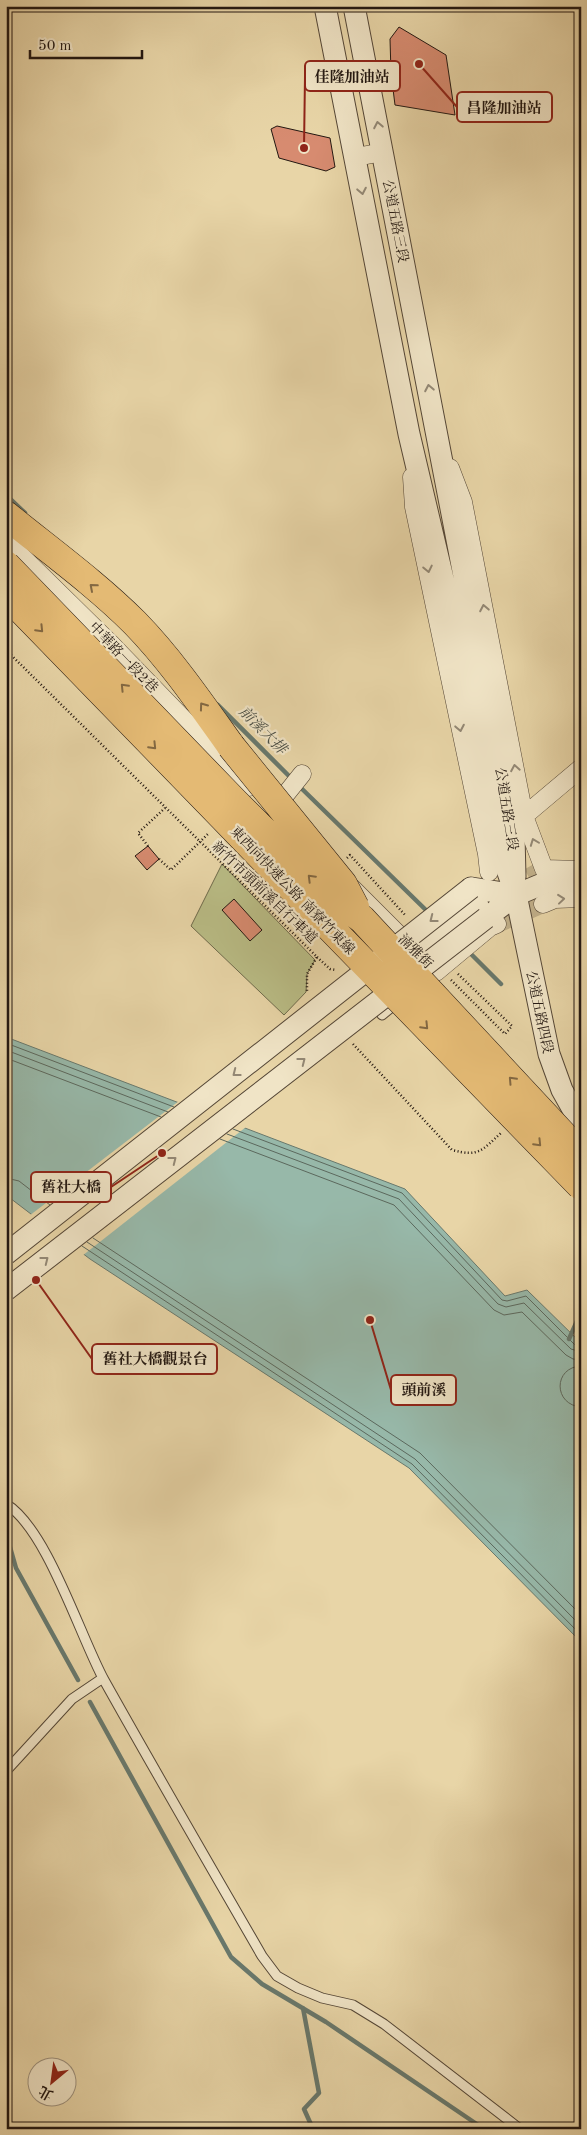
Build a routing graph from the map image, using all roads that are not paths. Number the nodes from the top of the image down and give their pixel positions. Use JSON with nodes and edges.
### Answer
{"nodes":[{"id":1,"x":325,"y":6,"type":"edge"},
{"id":2,"x":354,"y":6,"type":"edge"},
{"id":3,"x":383,"y":152,"type":"junction"},
{"id":4,"x":356,"y":157,"type":"junction"},
{"id":5,"x":409,"y":434,"type":"junction"},
{"id":6,"x":438,"y":436,"type":"junction"},
{"id":7,"x":6,"y":515,"type":"edge"},
{"id":8,"x":6,"y":541,"type":"edge"},
{"id":9,"x":6,"y":565,"type":"edge"},
{"id":10,"x":6,"y":594,"type":"edge"},
{"id":11,"x":581,"y":768,"type":"edge"},
{"id":12,"x":302,"y":774,"type":"dead end"},
{"id":13,"x":239,"y":776,"type":"junction"},
{"id":14,"x":282,"y":799,"type":"junction"},
{"id":15,"x":524,"y":816,"type":"junction"},
{"id":16,"x":306,"y":843,"type":"junction"},
{"id":17,"x":581,"y":870,"type":"edge"},
{"id":18,"x":489,"y":872,"type":"dead end"},
{"id":19,"x":581,"y":881,"type":"edge"},
{"id":20,"x":516,"y":895,"type":"junction"},
{"id":21,"x":581,"y":898,"type":"edge"},
{"id":22,"x":543,"y":904,"type":"tunnel mouth"},
{"id":23,"x":483,"y":908,"type":"junction"},
{"id":24,"x":362,"y":919,"type":"junction"},
{"id":25,"x":395,"y":931,"type":"joint"},
{"id":26,"x":416,"y":952,"type":"junction"},
{"id":27,"x":443,"y":976,"type":"junction"},
{"id":28,"x":382,"y":1015,"type":"dead end"},
{"id":29,"x":581,"y":1124,"type":"edge"},
{"id":30,"x":581,"y":1154,"type":"edge"},
{"id":31,"x":581,"y":1186,"type":"edge"},
{"id":32,"x":6,"y":1254,"type":"edge"},
{"id":33,"x":6,"y":1290,"type":"edge"},
{"id":34,"x":6,"y":1504,"type":"edge"},
{"id":35,"x":103,"y":1678,"type":"junction"},
{"id":36,"x":6,"y":1770,"type":"edge"},
{"id":37,"x":520,"y":2129,"type":"edge"}],
"edges":[{"from":1,"to":4,"type":"street","name":"公道五路三段"},
{"from":3,"to":2,"type":"street","name":"公道五路三段","one_way":true},
{"from":3,"to":4,"type":"street"},
{"from":6,"to":3,"type":"street","name":"公道五路三段","one_way":true},
{"from":4,"to":5,"type":"street","name":"公道五路三段","one_way":true},
{"from":5,"to":18,"type":"street","name":"公道五路三段","one_way":true},
{"from":5,"to":20,"type":"street","name":"公道五路三段"},
{"from":15,"to":6,"type":"street","name":"公道五路三段","one_way":true},
{"from":6,"to":20,"type":"street","name":"公道五路三段"},
{"from":24,"to":7,"type":"highway","one_way":true,"bridge":true},
{"from":8,"to":13,"type":"street","name":"中華路一段2巷"},
{"from":24,"to":9,"type":"highway","name":"東西向快速公路 南寮竹東線","one_way":true,"bridge":true},
{"from":10,"to":31,"type":"highway","name":"東西向快速公路 南寮竹東線","one_way":true,"bridge":true},
{"from":11,"to":15,"type":"street"},
{"from":12,"to":14,"type":"street"},
{"from":13,"to":14,"type":"street","name":"中華路一段2巷"},
{"from":13,"to":16,"type":"street","name":"中華路一段2巷"},
{"from":14,"to":16,"type":"street","name":"中華路一段2巷"},
{"from":17,"to":15,"type":"street","name":"公道五路三段","one_way":true},
{"from":16,"to":25,"type":"street","name":"中華路一段2巷"},
{"from":19,"to":20,"type":"street"},
{"from":20,"to":23,"type":"street"},
{"from":20,"to":23,"type":"street"},
{"from":20,"to":29,"type":"street","name":"公道五路四段"},
{"from":22,"to":21,"type":"street","one_way":true},
{"from":23,"to":26,"type":"street"},
{"from":23,"to":27,"type":"street"},
{"from":23,"to":32,"type":"street","one_way":true,"bridge":true},
{"from":33,"to":23,"type":"street","one_way":true,"bridge":true},
{"from":30,"to":24,"type":"highway","name":"東西向快速公路 南寮竹東線","one_way":true,"bridge":true},
{"from":25,"to":26,"type":"street","name":"湳雅街"},
{"from":26,"to":27,"type":"street","name":"湳雅街"},
{"from":27,"to":28,"type":"lane"},
{"from":34,"to":35,"type":"lane"},
{"from":35,"to":36,"type":"lane"},
{"from":35,"to":37,"type":"lane"}]}
